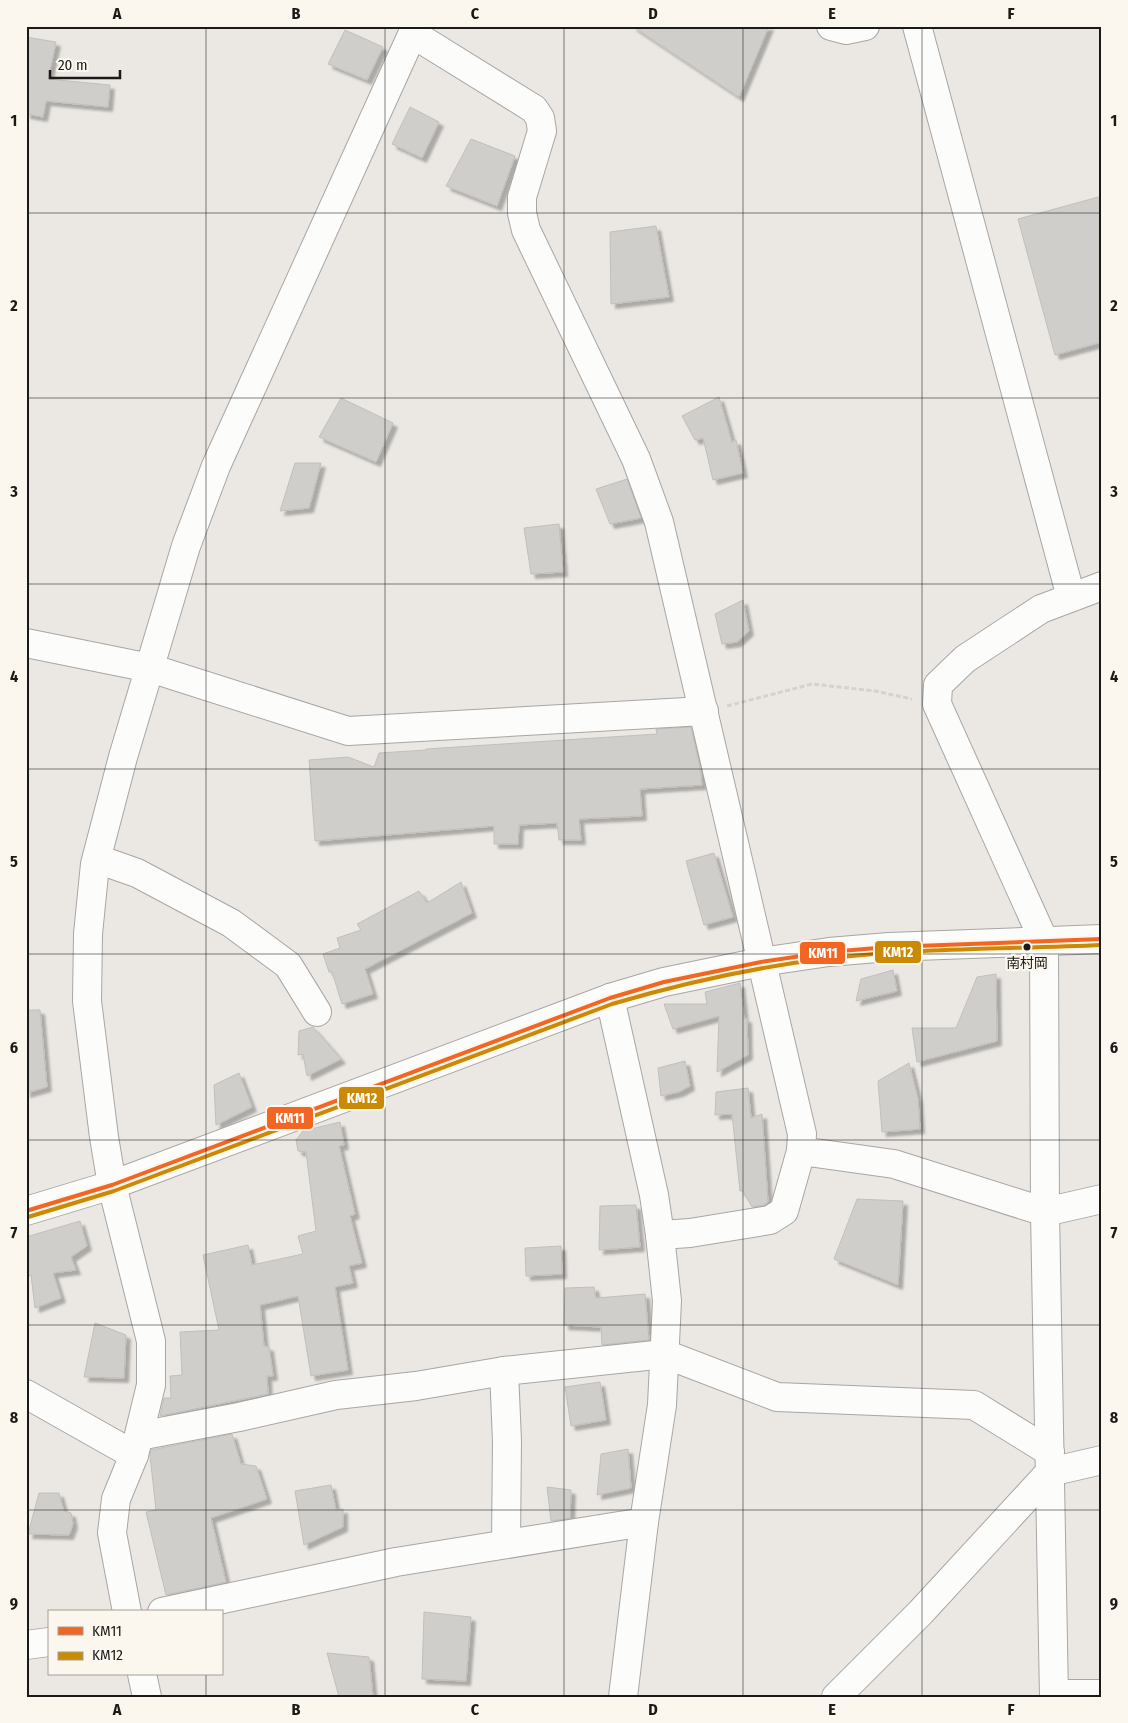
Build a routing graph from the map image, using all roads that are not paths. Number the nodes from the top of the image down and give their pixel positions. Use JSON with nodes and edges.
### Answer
{"nodes":[{"id":1,"x":831,"y":26,"type":"edge"},
{"id":2,"x":864,"y":26,"type":"edge"},
{"id":3,"x":917,"y":26,"type":"edge"},
{"id":4,"x":414,"y":30,"type":"edge"},
{"id":5,"x":1102,"y":586,"type":"edge"},
{"id":6,"x":1071,"y":597,"type":"junction"},
{"id":7,"x":26,"y":643,"type":"edge"},
{"id":8,"x":150,"y":668,"type":"junction"},
{"id":9,"x":704,"y":711,"type":"junction"},
{"id":10,"x":97,"y":859,"type":"junction"},
{"id":11,"x":1102,"y":939,"type":"edge"},
{"id":12,"x":1044,"y":941,"type":"junction"},
{"id":13,"x":762,"y":962,"type":"junction"},
{"id":14,"x":610,"y":998,"type":"junction"},
{"id":15,"x":317,"y":1012,"type":"dead end"},
{"id":16,"x":801,"y":1152,"type":"junction"},
{"id":17,"x":112,"y":1186,"type":"junction"},
{"id":18,"x":1102,"y":1199,"type":"edge"},
{"id":19,"x":26,"y":1211,"type":"edge"},
{"id":20,"x":1045,"y":1212,"type":"junction"},
{"id":21,"x":660,"y":1235,"type":"junction"},
{"id":22,"x":665,"y":1354,"type":"junction"},
{"id":23,"x":504,"y":1371,"type":"junction"},
{"id":24,"x":26,"y":1394,"type":"edge"},
{"id":25,"x":136,"y":1446,"type":"junction"},
{"id":26,"x":1102,"y":1460,"type":"edge"},
{"id":27,"x":1050,"y":1462,"type":"junction"},
{"id":28,"x":644,"y":1522,"type":"junction"},
{"id":29,"x":506,"y":1544,"type":"junction"},
{"id":30,"x":127,"y":1610,"type":"edge"},
{"id":31,"x":171,"y":1610,"type":"edge"},
{"id":32,"x":48,"y":1642,"type":"edge"},
{"id":33,"x":26,"y":1645,"type":"edge"},
{"id":34,"x":143,"y":1676,"type":"edge"},
{"id":35,"x":1102,"y":1694,"type":"edge"},
{"id":36,"x":1054,"y":1695,"type":"edge"},
{"id":37,"x":148,"y":1697,"type":"edge"},
{"id":38,"x":622,"y":1697,"type":"edge"},
{"id":39,"x":836,"y":1697,"type":"edge"}],
"edges":[{"from":1,"to":2,"type":"main road"},
{"from":3,"to":6,"type":"main road"},
{"from":4,"to":8,"type":"main road"},
{"from":4,"to":9,"type":"main road"},
{"from":5,"to":6,"type":"main road"},
{"from":6,"to":12,"type":"main road"},
{"from":7,"to":8,"type":"main road"},
{"from":8,"to":9,"type":"main road"},
{"from":8,"to":10,"type":"main road"},
{"from":9,"to":13,"type":"main road"},
{"from":10,"to":15,"type":"main road"},
{"from":10,"to":17,"type":"main road"},
{"from":11,"to":12,"type":"main road"},
{"from":12,"to":13,"type":"main road"},
{"from":12,"to":20,"type":"main road"},
{"from":13,"to":14,"type":"main road"},
{"from":13,"to":16,"type":"main road"},
{"from":14,"to":17,"type":"main road"},
{"from":14,"to":21,"type":"main road"},
{"from":16,"to":20,"type":"main road"},
{"from":16,"to":21,"type":"main road"},
{"from":17,"to":19,"type":"main road"},
{"from":17,"to":25,"type":"main road"},
{"from":18,"to":20,"type":"main road"},
{"from":20,"to":27,"type":"main road"},
{"from":21,"to":22,"type":"main road"},
{"from":22,"to":23,"type":"main road"},
{"from":22,"to":27,"type":"main road"},
{"from":22,"to":28,"type":"main road"},
{"from":23,"to":25,"type":"main road"},
{"from":23,"to":29,"type":"main road"},
{"from":24,"to":25,"type":"main road"},
{"from":25,"to":30,"type":"main road"},
{"from":26,"to":27,"type":"main road"},
{"from":27,"to":36,"type":"main road"},
{"from":27,"to":39,"type":"main road"},
{"from":28,"to":29,"type":"main road"},
{"from":28,"to":38,"type":"main road"},
{"from":29,"to":31,"type":"main road"},
{"from":32,"to":33,"type":"main road"},
{"from":34,"to":37,"type":"main road"},
{"from":35,"to":36,"type":"main road"}]}
